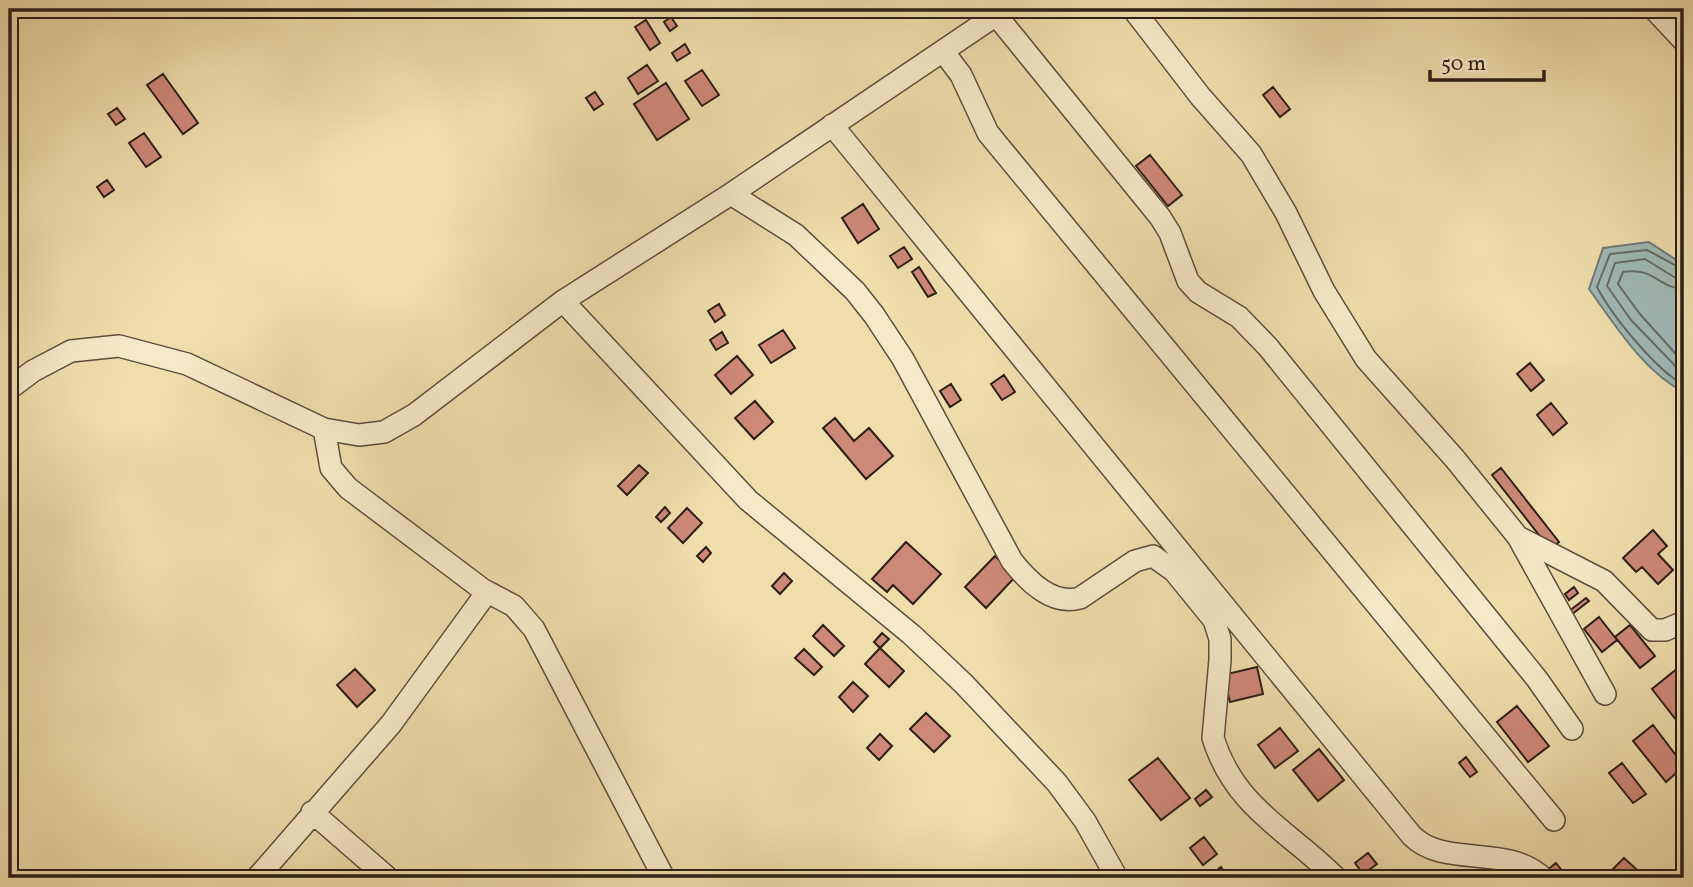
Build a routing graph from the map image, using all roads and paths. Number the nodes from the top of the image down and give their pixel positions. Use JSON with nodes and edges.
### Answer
{"nodes":[{"id":1,"x":1133,"y":9,"type":"edge"},
{"id":2,"x":1654,"y":9,"type":"edge"},
{"id":3,"x":1001,"y":12,"type":"edge"},
{"id":4,"x":1684,"y":41,"type":"edge"},
{"id":5,"x":943,"y":51,"type":"junction"},
{"id":6,"x":832,"y":125,"type":"junction"},
{"id":7,"x":731,"y":194,"type":"junction"},
{"id":8,"x":563,"y":302,"type":"junction"},
{"id":9,"x":9,"y":389,"type":"edge"},
{"id":10,"x":324,"y":429,"type":"junction"},
{"id":11,"x":1518,"y":537,"type":"junction"},
{"id":12,"x":482,"y":589,"type":"junction"},
{"id":13,"x":1684,"y":622,"type":"edge"},
{"id":14,"x":1605,"y":694,"type":"dead end"},
{"id":15,"x":1572,"y":729,"type":"dead end"},
{"id":16,"x":312,"y":812,"type":"junction"},
{"id":17,"x":1554,"y":820,"type":"dead end"},
{"id":18,"x":257,"y":878,"type":"edge"},
{"id":19,"x":388,"y":878,"type":"edge"},
{"id":20,"x":664,"y":878,"type":"edge"},
{"id":21,"x":1117,"y":878,"type":"edge"},
{"id":22,"x":1336,"y":878,"type":"edge"},
{"id":23,"x":1544,"y":878,"type":"edge"}],
"edges":[{"from":1,"to":11,"type":"street"},
{"from":2,"to":4,"type":"street"},
{"from":3,"to":5,"type":"street"},
{"from":3,"to":15,"type":"street"},
{"from":5,"to":6,"type":"street"},
{"from":5,"to":17,"type":"street"},
{"from":6,"to":7,"type":"street"},
{"from":6,"to":23,"type":"street"},
{"from":7,"to":8,"type":"street"},
{"from":7,"to":22,"type":"street"},
{"from":8,"to":10,"type":"street"},
{"from":8,"to":21,"type":"street"},
{"from":9,"to":10,"type":"street"},
{"from":10,"to":12,"type":"street"},
{"from":11,"to":13,"type":"street"},
{"from":11,"to":14,"type":"street"},
{"from":12,"to":16,"type":"street"},
{"from":12,"to":20,"type":"street"},
{"from":16,"to":18,"type":"street"},
{"from":16,"to":19,"type":"street"}]}
